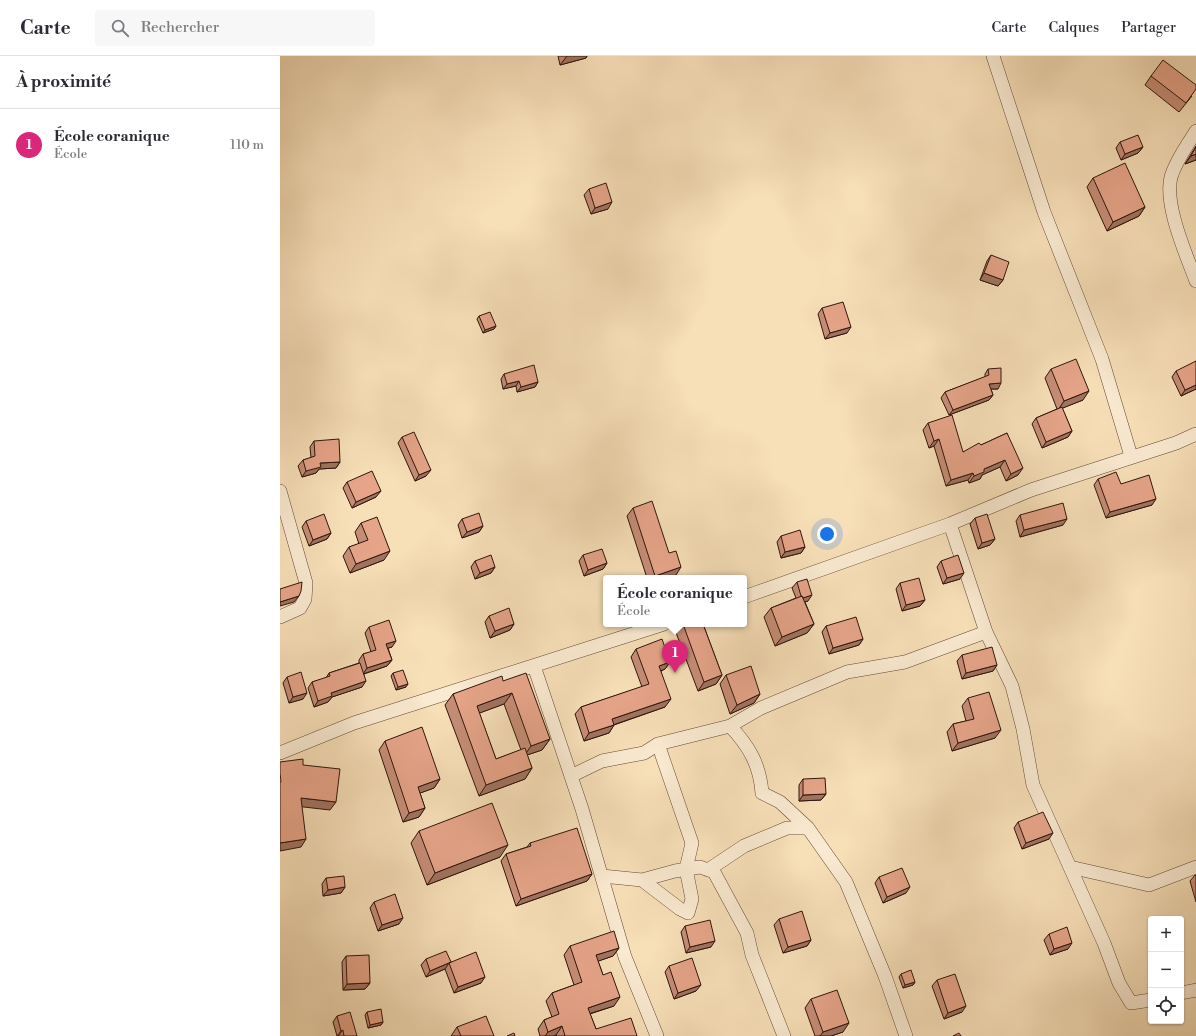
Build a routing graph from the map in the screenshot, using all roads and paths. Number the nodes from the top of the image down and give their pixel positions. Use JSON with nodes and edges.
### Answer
{"nodes":[{"id":1,"x":993,"y":56,"type":"edge"},
{"id":2,"x":1196,"y":131,"type":"edge"},
{"id":3,"x":1196,"y":281,"type":"edge"},
{"id":4,"x":1196,"y":434,"type":"edge"},
{"id":5,"x":1131,"y":456,"type":"junction"},
{"id":6,"x":280,"y":491,"type":"edge"},
{"id":7,"x":950,"y":524,"type":"junction"},
{"id":8,"x":747,"y":596,"type":"edge"},
{"id":9,"x":280,"y":617,"type":"edge"},
{"id":10,"x":655,"y":627,"type":"edge"},
{"id":11,"x":986,"y":632,"type":"junction"},
{"id":12,"x":534,"y":666,"type":"junction"},
{"id":13,"x":730,"y":726,"type":"junction"},
{"id":14,"x":658,"y":744,"type":"junction"},
{"id":15,"x":280,"y":753,"type":"edge"},
{"id":16,"x":571,"y":776,"type":"junction"},
{"id":17,"x":808,"y":828,"type":"junction"},
{"id":18,"x":1070,"y":867,"type":"junction"},
{"id":19,"x":1196,"y":867,"type":"edge"},
{"id":20,"x":686,"y":869,"type":"junction"},
{"id":21,"x":708,"y":870,"type":"junction"},
{"id":22,"x":602,"y":876,"type":"junction"},
{"id":23,"x":642,"y":880,"type":"junction"},
{"id":24,"x":1196,"y":990,"type":"edge"},
{"id":25,"x":1184,"y":992,"type":"edge"},
{"id":26,"x":1148,"y":1000,"type":"edge"},
{"id":27,"x":658,"y":1036,"type":"edge"},
{"id":28,"x":784,"y":1036,"type":"edge"},
{"id":29,"x":906,"y":1036,"type":"edge"}],
"edges":[{"from":1,"to":5,"type":"street"},
{"from":2,"to":3,"type":"street"},
{"from":4,"to":5,"type":"street"},
{"from":5,"to":7,"type":"street"},
{"from":6,"to":9,"type":"street"},
{"from":7,"to":8,"type":"street"},
{"from":7,"to":11,"type":"street"},
{"from":10,"to":12,"type":"street"},
{"from":11,"to":13,"type":"street"},
{"from":11,"to":18,"type":"street"},
{"from":12,"to":15,"type":"street"},
{"from":12,"to":16,"type":"street"},
{"from":13,"to":14,"type":"street"},
{"from":13,"to":17,"type":"street"},
{"from":14,"to":16,"type":"street"},
{"from":14,"to":20,"type":"street"},
{"from":16,"to":22,"type":"street"},
{"from":17,"to":21,"type":"street"},
{"from":17,"to":29,"type":"street"},
{"from":18,"to":19,"type":"street"},
{"from":18,"to":26,"type":"street"},
{"from":20,"to":21,"type":"street"},
{"from":20,"to":23,"type":"street"},
{"from":20,"to":23,"type":"street"},
{"from":21,"to":28,"type":"street"},
{"from":22,"to":23,"type":"street"},
{"from":22,"to":27,"type":"street"},
{"from":24,"to":25,"type":"street"}]}
